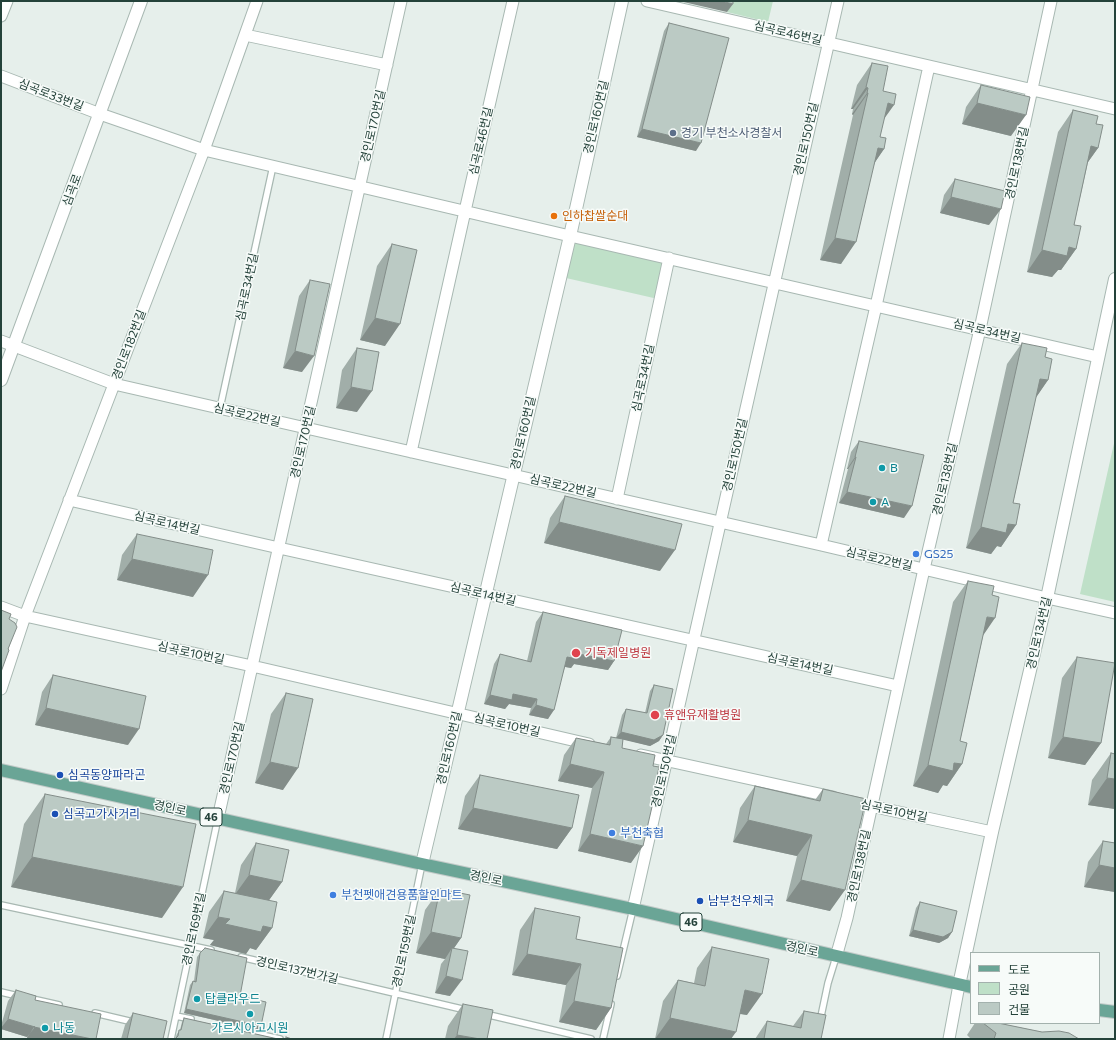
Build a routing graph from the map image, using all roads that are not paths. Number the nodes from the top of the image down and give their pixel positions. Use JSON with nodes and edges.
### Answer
{"nodes":[{"id":1,"x":6,"y":1,"type":"edge"},
{"id":2,"x":141,"y":1,"type":"edge"},
{"id":3,"x":257,"y":1,"type":"edge"},
{"id":4,"x":402,"y":1,"type":"edge"},
{"id":5,"x":513,"y":1,"type":"edge"},
{"id":6,"x":622,"y":1,"type":"edge"},
{"id":7,"x":647,"y":1,"type":"edge"},
{"id":8,"x":838,"y":1,"type":"edge"},
{"id":9,"x":1051,"y":1,"type":"edge"},
{"id":10,"x":1,"y":16,"type":"edge"},
{"id":11,"x":245,"y":35,"type":"junction"},
{"id":12,"x":828,"y":42,"type":"junction"},
{"id":13,"x":387,"y":65,"type":"junction"},
{"id":14,"x":929,"y":66,"type":"junction"},
{"id":15,"x":1,"y":76,"type":"edge"},
{"id":16,"x":1033,"y":90,"type":"junction"},
{"id":17,"x":1115,"y":109,"type":"edge"},
{"id":18,"x":100,"y":114,"type":"junction"},
{"id":19,"x":204,"y":150,"type":"junction"},
{"id":20,"x":273,"y":166,"type":"junction"},
{"id":21,"x":360,"y":186,"type":"junction"},
{"id":22,"x":465,"y":211,"type":"junction"},
{"id":23,"x":570,"y":236,"type":"junction"},
{"id":24,"x":670,"y":258,"type":"junction"},
{"id":25,"x":1115,"y":279,"type":"edge"},
{"id":26,"x":774,"y":282,"type":"junction"},
{"id":27,"x":876,"y":306,"type":"junction"},
{"id":28,"x":980,"y":329,"type":"junction"},
{"id":29,"x":1,"y":341,"type":"edge"},
{"id":30,"x":13,"y":346,"type":"junction"},
{"id":31,"x":1098,"y":357,"type":"junction"},
{"id":32,"x":1,"y":380,"type":"edge"},
{"id":33,"x":114,"y":384,"type":"junction"},
{"id":34,"x":220,"y":408,"type":"junction"},
{"id":35,"x":306,"y":428,"type":"junction"},
{"id":36,"x":411,"y":452,"type":"junction"},
{"id":37,"x":514,"y":475,"type":"junction"},
{"id":38,"x":617,"y":498,"type":"junction"},
{"id":39,"x":69,"y":500,"type":"junction"},
{"id":40,"x":720,"y":522,"type":"junction"},
{"id":41,"x":821,"y":545,"type":"junction"},
{"id":42,"x":279,"y":548,"type":"junction"},
{"id":43,"x":924,"y":569,"type":"junction"},
{"id":44,"x":485,"y":594,"type":"junction"},
{"id":45,"x":1047,"y":598,"type":"junction"},
{"id":46,"x":1,"y":607,"type":"edge"},
{"id":47,"x":1115,"y":613,"type":"edge"},
{"id":48,"x":25,"y":616,"type":"junction"},
{"id":49,"x":693,"y":641,"type":"junction"},
{"id":50,"x":252,"y":666,"type":"junction"},
{"id":51,"x":898,"y":686,"type":"junction"},
{"id":52,"x":1,"y":689,"type":"edge"},
{"id":53,"x":457,"y":714,"type":"junction"},
{"id":54,"x":596,"y":745,"type":"edge"},
{"id":55,"x":628,"y":752,"type":"edge"},
{"id":56,"x":666,"y":761,"type":"junction"},
{"id":57,"x":1,"y":770,"type":"edge"},
{"id":58,"x":872,"y":806,"type":"junction"},
{"id":59,"x":218,"y":818,"type":"junction"},
{"id":60,"x":992,"y":832,"type":"junction"},
{"id":61,"x":422,"y":864,"type":"junction"},
{"id":62,"x":1,"y":905,"type":"edge"},
{"id":63,"x":633,"y":909,"type":"junction"},
{"id":64,"x":190,"y":945,"type":"junction"},
{"id":65,"x":221,"y":952,"type":"edge"},
{"id":66,"x":236,"y":956,"type":"edge"},
{"id":67,"x":836,"y":956,"type":"junction"},
{"id":68,"x":958,"y":985,"type":"junction"},
{"id":69,"x":615,"y":986,"type":"edge"},
{"id":70,"x":970,"y":987,"type":"edge"},
{"id":71,"x":1,"y":992,"type":"edge"},
{"id":72,"x":395,"y":993,"type":"junction"},
{"id":73,"x":612,"y":1001,"type":"edge"},
{"id":74,"x":63,"y":1006,"type":"edge"},
{"id":75,"x":1100,"y":1010,"type":"edge"},
{"id":76,"x":471,"y":1011,"type":"edge"},
{"id":77,"x":87,"y":1012,"type":"edge"},
{"id":78,"x":1115,"y":1012,"type":"edge"},
{"id":79,"x":478,"y":1013,"type":"edge"},
{"id":80,"x":176,"y":1016,"type":"junction"},
{"id":81,"x":198,"y":1021,"type":"edge"},
{"id":82,"x":141,"y":1024,"type":"edge"},
{"id":83,"x":213,"y":1024,"type":"edge"},
{"id":84,"x":819,"y":1025,"type":"edge"},
{"id":85,"x":165,"y":1029,"type":"edge"},
{"id":86,"x":172,"y":1031,"type":"junction"},
{"id":87,"x":171,"y":1039,"type":"edge"},
{"id":88,"x":280,"y":1039,"type":"edge"},
{"id":89,"x":386,"y":1039,"type":"edge"},
{"id":90,"x":591,"y":1039,"type":"edge"},
{"id":91,"x":602,"y":1039,"type":"edge"},
{"id":92,"x":949,"y":1039,"type":"edge"}],
"edges":[{"from":1,"to":10,"type":"street"},
{"from":2,"to":18,"type":"street","name":"심곡로"},
{"from":3,"to":11,"type":"street","name":"경인로182번길"},
{"from":4,"to":13,"type":"street","name":"경인로170번길"},
{"from":5,"to":22,"type":"street","name":"심곡로46번길"},
{"from":6,"to":23,"type":"street","name":"경인로160번길"},
{"from":7,"to":12,"type":"street","name":"심곡로46번길"},
{"from":8,"to":12,"type":"street","name":"경인로150번길"},
{"from":9,"to":16,"type":"street","name":"경인로138번길"},
{"from":11,"to":13,"type":"street"},
{"from":11,"to":19,"type":"street","name":"경인로182번길"},
{"from":12,"to":14,"type":"street","name":"심곡로46번길"},
{"from":12,"to":26,"type":"street","name":"경인로150번길"},
{"from":13,"to":21,"type":"street","name":"경인로170번길"},
{"from":14,"to":16,"type":"street","name":"심곡로46번길"},
{"from":14,"to":27,"type":"street"},
{"from":15,"to":18,"type":"street","name":"심곡로33번길"},
{"from":16,"to":17,"type":"street","name":"심곡로46번길"},
{"from":16,"to":28,"type":"street","name":"경인로138번길"},
{"from":18,"to":19,"type":"street","name":"심곡로34번길"},
{"from":18,"to":30,"type":"street","name":"심곡로"},
{"from":19,"to":20,"type":"street","name":"심곡로34번길"},
{"from":19,"to":33,"type":"street","name":"경인로182번길"},
{"from":20,"to":21,"type":"street","name":"심곡로34번길"},
{"from":20,"to":34,"type":"lane","name":"심곡로34번길"},
{"from":21,"to":22,"type":"street","name":"심곡로34번길"},
{"from":21,"to":35,"type":"street","name":"경인로170번길"},
{"from":22,"to":23,"type":"street","name":"심곡로34번길"},
{"from":22,"to":36,"type":"street"},
{"from":23,"to":24,"type":"street","name":"심곡로34번길"},
{"from":23,"to":37,"type":"street","name":"경인로160번길"},
{"from":24,"to":26,"type":"street","name":"심곡로34번길"},
{"from":24,"to":38,"type":"street","name":"심곡로34번길"},
{"from":25,"to":31,"type":"street","name":"경인로134번길"},
{"from":26,"to":27,"type":"street","name":"심곡로34번길"},
{"from":26,"to":40,"type":"street","name":"경인로150번길"},
{"from":27,"to":28,"type":"street","name":"심곡로34번길"},
{"from":27,"to":41,"type":"street"},
{"from":28,"to":31,"type":"street","name":"심곡로34번길"},
{"from":28,"to":43,"type":"street","name":"경인로138번길"},
{"from":29,"to":30,"type":"street","name":"심곡로22번길"},
{"from":30,"to":32,"type":"street","name":"심곡로"},
{"from":30,"to":33,"type":"street","name":"심곡로22번길"},
{"from":31,"to":45,"type":"street","name":"경인로134번길"},
{"from":33,"to":34,"type":"street","name":"심곡로22번길"},
{"from":33,"to":39,"type":"street","name":"경인로182번길"},
{"from":34,"to":35,"type":"street","name":"심곡로22번길"},
{"from":35,"to":36,"type":"street","name":"심곡로22번길"},
{"from":35,"to":42,"type":"street","name":"경인로170번길"},
{"from":36,"to":37,"type":"street","name":"심곡로22번길"},
{"from":37,"to":38,"type":"street","name":"심곡로22번길"},
{"from":37,"to":44,"type":"street","name":"경인로160번길"},
{"from":38,"to":40,"type":"street","name":"심곡로22번길"},
{"from":39,"to":42,"type":"street","name":"심곡로14번길"},
{"from":39,"to":48,"type":"street","name":"경인로182번길"},
{"from":40,"to":41,"type":"street","name":"심곡로22번길"},
{"from":40,"to":49,"type":"street","name":"경인로150번길"},
{"from":41,"to":43,"type":"street","name":"심곡로22번길"},
{"from":42,"to":44,"type":"street","name":"심곡로14번길"},
{"from":42,"to":50,"type":"street","name":"경인로170번길"},
{"from":43,"to":45,"type":"street","name":"심곡로22번길"},
{"from":43,"to":51,"type":"street","name":"경인로138번길"},
{"from":44,"to":49,"type":"street","name":"심곡로14번길"},
{"from":44,"to":53,"type":"street","name":"경인로160번길"},
{"from":45,"to":47,"type":"street","name":"심곡로22번길"},
{"from":45,"to":60,"type":"street","name":"경인로134번길"},
{"from":46,"to":48,"type":"street","name":"심곡로10번길"},
{"from":48,"to":50,"type":"street","name":"심곡로10번길"},
{"from":48,"to":52,"type":"street","name":"경인로182번길"},
{"from":49,"to":51,"type":"street","name":"심곡로14번길"},
{"from":49,"to":56,"type":"street","name":"경인로150번길"},
{"from":50,"to":53,"type":"street","name":"심곡로10번길"},
{"from":50,"to":59,"type":"street","name":"경인로170번길"},
{"from":51,"to":58,"type":"street","name":"경인로138번길"},
{"from":53,"to":54,"type":"street","name":"심곡로10번길"},
{"from":53,"to":61,"type":"street","name":"경인로160번길"},
{"from":55,"to":56,"type":"street","name":"심곡로10번길"},
{"from":56,"to":58,"type":"street","name":"심곡로10번길"},
{"from":56,"to":63,"type":"street","name":"경인로150번길"},
{"from":57,"to":59,"type":"main road","name":"경인로","number":"46"},
{"from":58,"to":60,"type":"street","name":"심곡로10번길"},
{"from":58,"to":67,"type":"street","name":"경인로138번길"},
{"from":59,"to":61,"type":"main road","name":"경인로","number":"46"},
{"from":59,"to":64,"type":"lane","name":"경인로169번길"},
{"from":60,"to":68,"type":"street","name":"경인로134번길"},
{"from":61,"to":63,"type":"main road","name":"경인로","number":"46"},
{"from":61,"to":72,"type":"lane","name":"경인로159번길"},
{"from":62,"to":64,"type":"lane"},
{"from":63,"to":67,"type":"main road","name":"경인로","number":"46"},
{"from":63,"to":69,"type":"lane"},
{"from":64,"to":65,"type":"lane"},
{"from":64,"to":80,"type":"lane","name":"경인로169번길"},
{"from":66,"to":72,"type":"lane","name":"경인로137번가길"},
{"from":67,"to":68,"type":"main road","name":"경인로","number":"46"},
{"from":67,"to":84,"type":"lane"},
{"from":68,"to":70,"type":"main road","name":"경인로","number":"46"},
{"from":68,"to":92,"type":"street"},
{"from":71,"to":74,"type":"lane"},
{"from":72,"to":76,"type":"lane","name":"경인로137번가길"},
{"from":72,"to":89,"type":"lane","name":"경인로159번길"},
{"from":73,"to":91,"type":"lane"},
{"from":75,"to":78,"type":"main road"},
{"from":77,"to":82,"type":"lane"},
{"from":79,"to":90,"type":"lane"},
{"from":80,"to":81,"type":"lane"},
{"from":80,"to":86,"type":"lane","name":"경인로169번길"},
{"from":83,"to":88,"type":"lane"},
{"from":85,"to":86,"type":"lane"},
{"from":86,"to":87,"type":"lane","name":"경인로169번길"}]}
